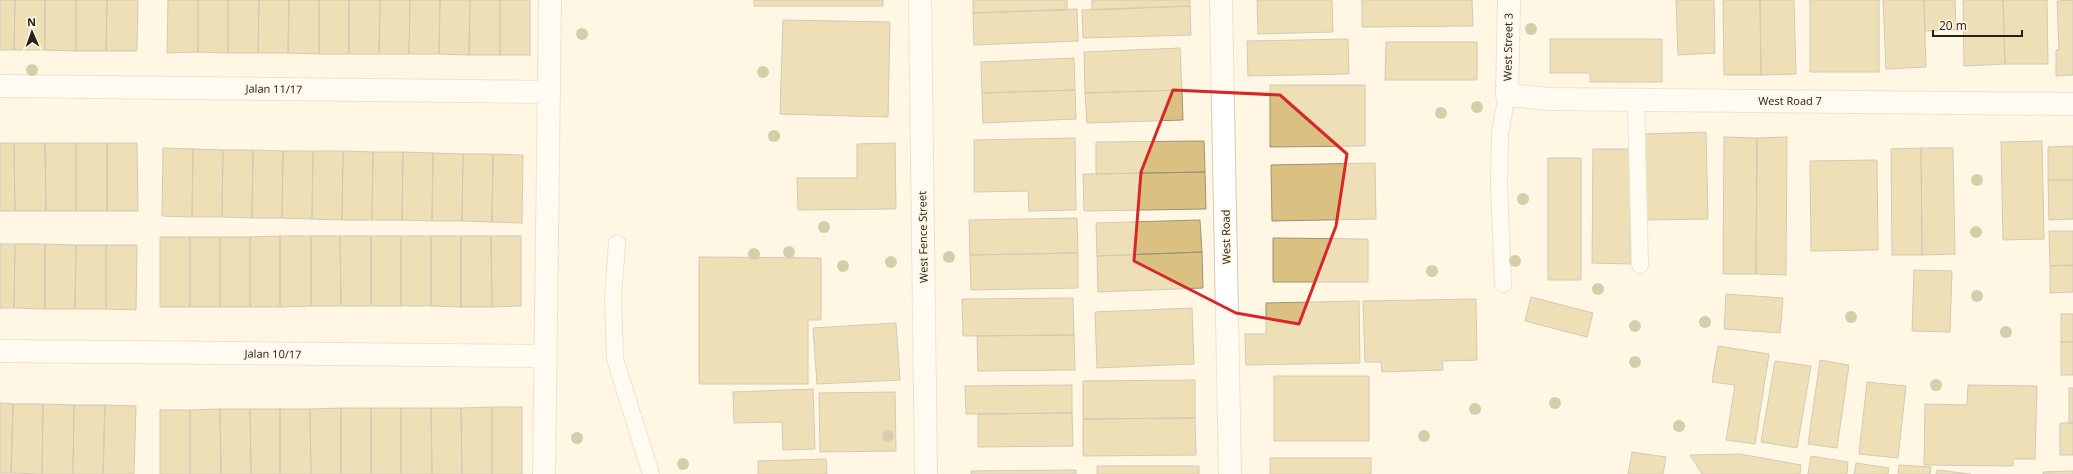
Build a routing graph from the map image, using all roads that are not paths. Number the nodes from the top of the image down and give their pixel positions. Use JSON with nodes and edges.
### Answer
{"nodes":[{"id":1,"x":550,"y":0,"type":"edge"},
{"id":2,"x":920,"y":0,"type":"edge"},
{"id":3,"x":1222,"y":0,"type":"edge"},
{"id":4,"x":1509,"y":0,"type":"edge"},
{"id":5,"x":0,"y":86,"type":"edge"},
{"id":6,"x":549,"y":92,"type":"junction"},
{"id":7,"x":1507,"y":95,"type":"junction"},
{"id":8,"x":1636,"y":100,"type":"junction"},
{"id":9,"x":2073,"y":104,"type":"edge"},
{"id":10,"x":617,"y":243,"type":"dead end"},
{"id":11,"x":1640,"y":265,"type":"dead end"},
{"id":12,"x":1503,"y":284,"type":"dead end"},
{"id":13,"x":0,"y":351,"type":"edge"},
{"id":14,"x":545,"y":356,"type":"junction"},
{"id":15,"x":544,"y":474,"type":"edge"},
{"id":16,"x":651,"y":474,"type":"edge"},
{"id":17,"x":926,"y":474,"type":"edge"},
{"id":18,"x":1230,"y":474,"type":"edge"}],
"edges":[{"from":1,"to":6,"type":"street"},
{"from":2,"to":17,"type":"street","name":"West Fence Street"},
{"from":3,"to":18,"type":"street","name":"West Road"},
{"from":4,"to":7,"type":"street","name":"West Street 3"},
{"from":5,"to":6,"type":"street","name":"Jalan 11/17"},
{"from":6,"to":14,"type":"street"},
{"from":7,"to":8,"type":"street","name":"West Road 7"},
{"from":7,"to":12,"type":"lane"},
{"from":8,"to":9,"type":"street","name":"West Road 7"},
{"from":8,"to":11,"type":"lane"},
{"from":10,"to":16,"type":"lane"},
{"from":13,"to":14,"type":"street","name":"Jalan 10/17"},
{"from":14,"to":15,"type":"street"}]}
